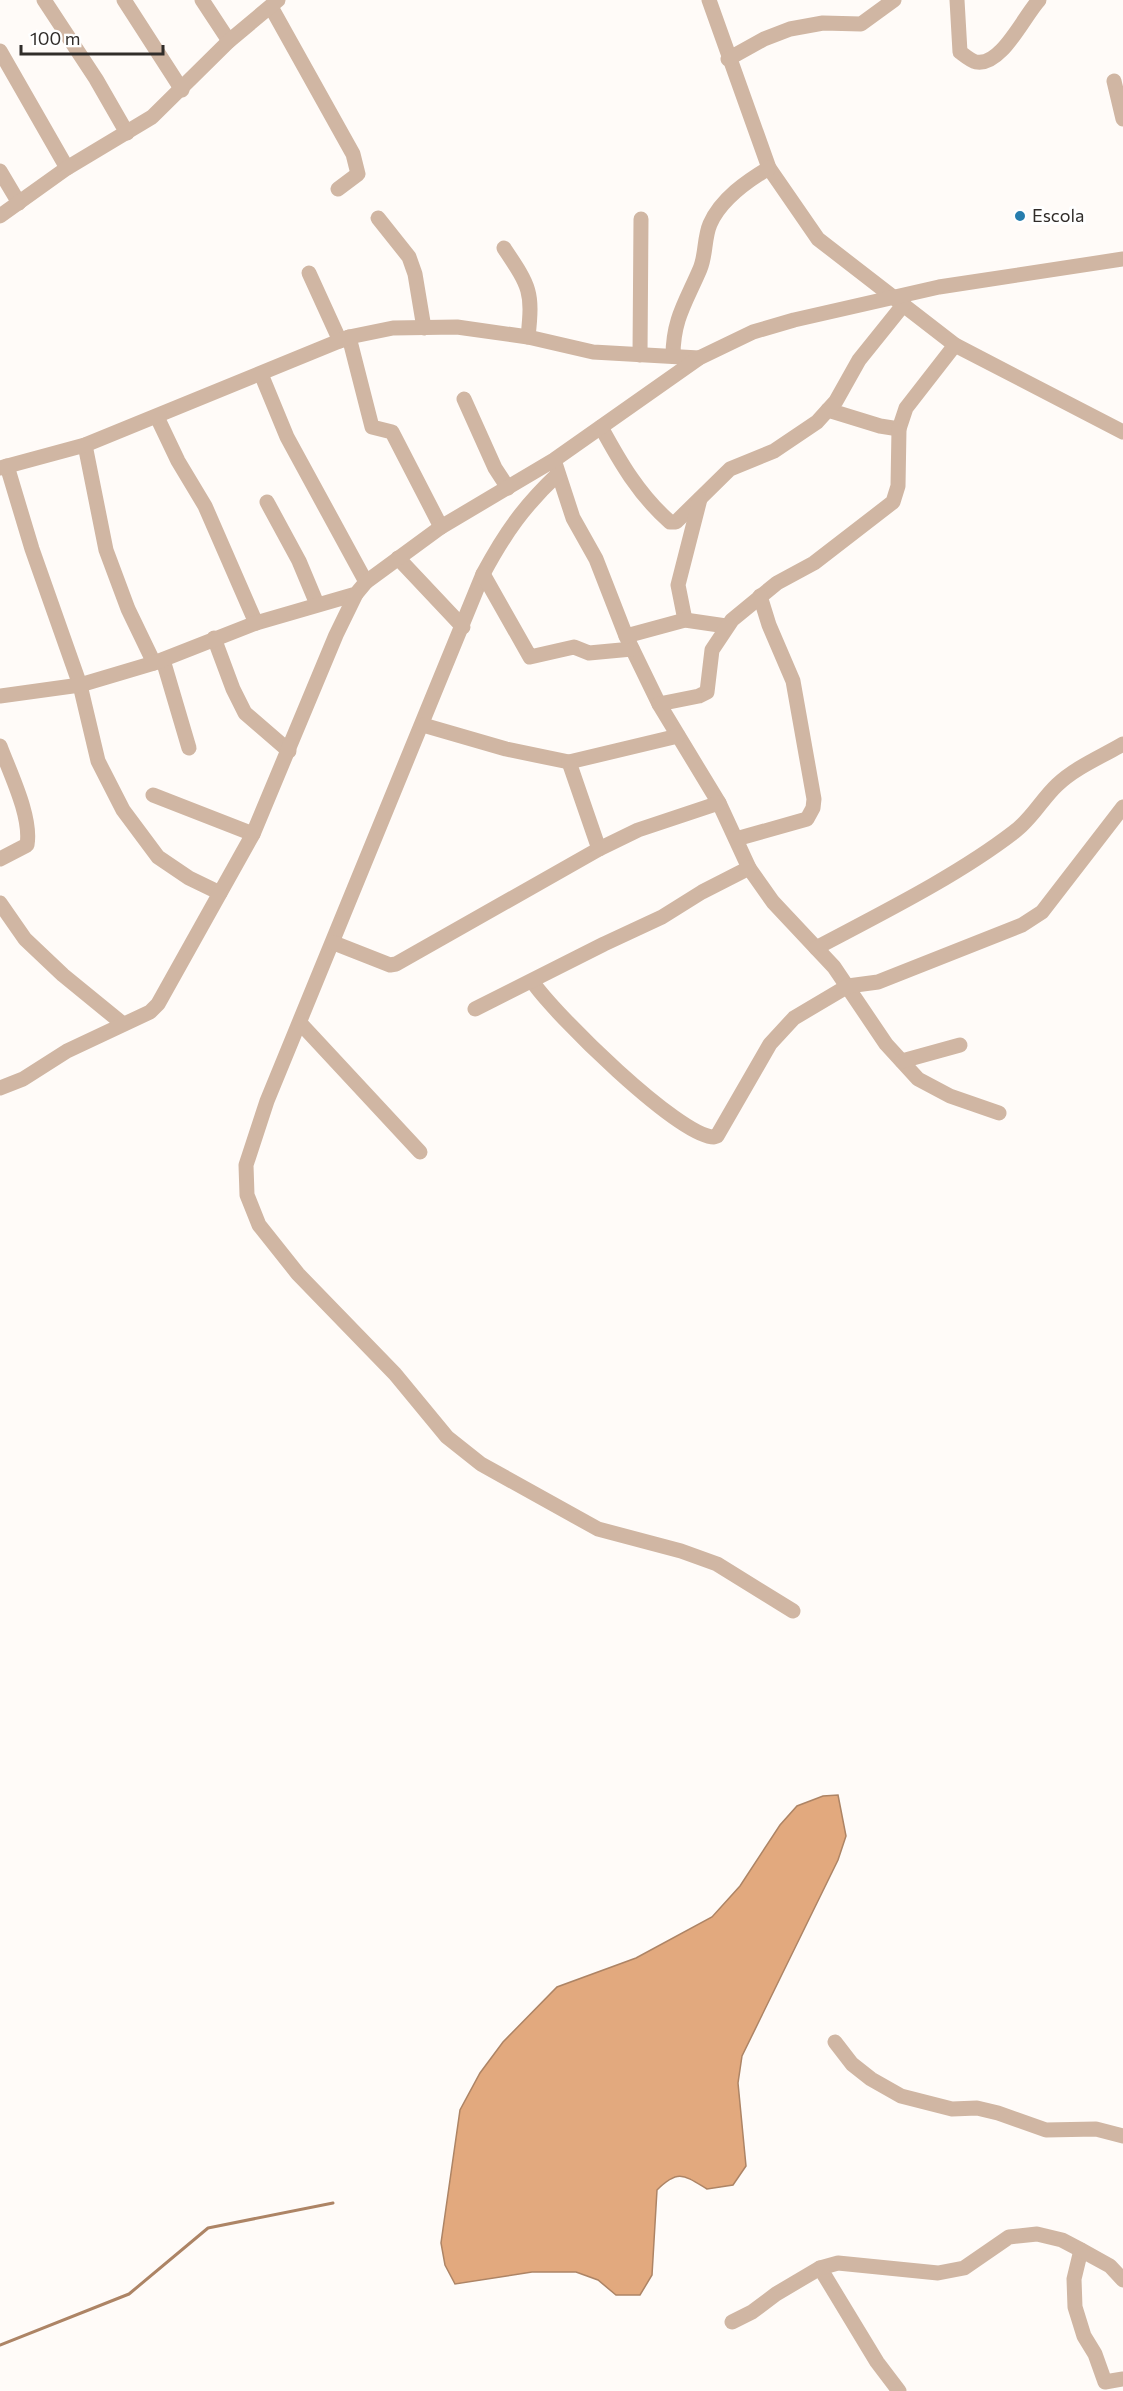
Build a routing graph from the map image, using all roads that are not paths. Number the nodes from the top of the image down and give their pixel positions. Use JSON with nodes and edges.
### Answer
{"nodes":[{"id":1,"x":44,"y":0,"type":"edge"},
{"id":2,"x":124,"y":0,"type":"edge"},
{"id":3,"x":202,"y":0,"type":"edge"},
{"id":4,"x":709,"y":0,"type":"edge"},
{"id":5,"x":894,"y":0,"type":"edge"},
{"id":6,"x":957,"y":0,"type":"edge"},
{"id":7,"x":1040,"y":0,"type":"edge"},
{"id":8,"x":274,"y":4,"type":"edge"},
{"id":9,"x":230,"y":41,"type":"junction"},
{"id":10,"x":0,"y":51,"type":"edge"},
{"id":11,"x":728,"y":58,"type":"junction"},
{"id":12,"x":1114,"y":81,"type":"dead end"},
{"id":13,"x":182,"y":90,"type":"junction"},
{"id":14,"x":1123,"y":119,"type":"edge"},
{"id":15,"x":127,"y":133,"type":"junction"},
{"id":16,"x":67,"y":168,"type":"junction"},
{"id":17,"x":769,"y":168,"type":"junction"},
{"id":18,"x":0,"y":171,"type":"edge"},
{"id":19,"x":338,"y":189,"type":"dead end"},
{"id":20,"x":19,"y":203,"type":"junction"},
{"id":21,"x":0,"y":216,"type":"edge"},
{"id":22,"x":378,"y":218,"type":"dead end"},
{"id":23,"x":641,"y":219,"type":"dead end"},
{"id":24,"x":504,"y":248,"type":"dead end"},
{"id":25,"x":1123,"y":259,"type":"edge"},
{"id":26,"x":309,"y":273,"type":"dead end"},
{"id":27,"x":899,"y":301,"type":"junction"},
{"id":28,"x":424,"y":328,"type":"junction"},
{"id":29,"x":528,"y":337,"type":"junction"},
{"id":30,"x":345,"y":339,"type":"junction"},
{"id":31,"x":956,"y":345,"type":"junction"},
{"id":32,"x":640,"y":355,"type":"junction"},
{"id":33,"x":673,"y":356,"type":"junction"},
{"id":34,"x":699,"y":358,"type":"junction"},
{"id":35,"x":261,"y":375,"type":"junction"},
{"id":36,"x":464,"y":399,"type":"dead end"},
{"id":37,"x":828,"y":410,"type":"junction"},
{"id":38,"x":157,"y":417,"type":"junction"},
{"id":39,"x":601,"y":427,"type":"junction"},
{"id":40,"x":899,"y":429,"type":"junction"},
{"id":41,"x":1123,"y":432,"type":"edge"},
{"id":42,"x":85,"y":445,"type":"junction"},
{"id":43,"x":4,"y":467,"type":"edge"},
{"id":44,"x":556,"y":467,"type":"junction"},
{"id":45,"x":507,"y":488,"type":"junction"},
{"id":46,"x":700,"y":499,"type":"junction"},
{"id":47,"x":267,"y":502,"type":"dead end"},
{"id":48,"x":441,"y":527,"type":"junction"},
{"id":49,"x":398,"y":558,"type":"junction"},
{"id":50,"x":483,"y":574,"type":"junction"},
{"id":51,"x":361,"y":588,"type":"junction"},
{"id":52,"x":760,"y":596,"type":"junction"},
{"id":53,"x":317,"y":604,"type":"junction"},
{"id":54,"x":685,"y":620,"type":"junction"},
{"id":55,"x":256,"y":623,"type":"junction"},
{"id":56,"x":726,"y":626,"type":"junction"},
{"id":57,"x":463,"y":627,"type":"junction"},
{"id":58,"x":214,"y":638,"type":"junction"},
{"id":59,"x":629,"y":643,"type":"junction"},
{"id":60,"x":158,"y":662,"type":"junction"},
{"id":61,"x":80,"y":685,"type":"junction"},
{"id":62,"x":0,"y":695,"type":"edge"},
{"id":63,"x":659,"y":704,"type":"junction"},
{"id":64,"x":423,"y":724,"type":"junction"},
{"id":65,"x":678,"y":736,"type":"junction"},
{"id":66,"x":1123,"y":744,"type":"edge"},
{"id":67,"x":0,"y":746,"type":"edge"},
{"id":68,"x":189,"y":748,"type":"dead end"},
{"id":69,"x":290,"y":752,"type":"junction"},
{"id":70,"x":569,"y":762,"type":"junction"},
{"id":71,"x":153,"y":795,"type":"dead end"},
{"id":72,"x":718,"y":803,"type":"junction"},
{"id":73,"x":1123,"y":807,"type":"edge"},
{"id":74,"x":253,"y":834,"type":"junction"},
{"id":75,"x":736,"y":839,"type":"junction"},
{"id":76,"x":599,"y":849,"type":"junction"},
{"id":77,"x":0,"y":859,"type":"edge"},
{"id":78,"x":749,"y":868,"type":"junction"},
{"id":79,"x":220,"y":893,"type":"junction"},
{"id":80,"x":0,"y":903,"type":"edge"},
{"id":81,"x":334,"y":943,"type":"junction"},
{"id":82,"x":816,"y":948,"type":"junction"},
{"id":83,"x":532,"y":981,"type":"junction"},
{"id":84,"x":848,"y":986,"type":"junction"},
{"id":85,"x":476,"y":1009,"type":"dead end"},
{"id":86,"x":123,"y":1024,"type":"junction"},
{"id":87,"x":301,"y":1024,"type":"junction"},
{"id":88,"x":960,"y":1046,"type":"dead end"},
{"id":89,"x":902,"y":1061,"type":"junction"},
{"id":90,"x":0,"y":1088,"type":"edge"},
{"id":91,"x":999,"y":1113,"type":"dead end"},
{"id":92,"x":420,"y":1152,"type":"dead end"},
{"id":93,"x":793,"y":1611,"type":"dead end"},
{"id":94,"x":835,"y":2042,"type":"dead end"},
{"id":95,"x":1123,"y":2136,"type":"edge"},
{"id":96,"x":1081,"y":2250,"type":"junction"},
{"id":97,"x":820,"y":2268,"type":"junction"},
{"id":98,"x":1123,"y":2280,"type":"edge"},
{"id":99,"x":732,"y":2322,"type":"dead end"},
{"id":100,"x":1123,"y":2379,"type":"edge"},
{"id":101,"x":899,"y":2391,"type":"edge"}],
"edges":[{"from":1,"to":15,"type":"street"},
{"from":2,"to":13,"type":"street"},
{"from":3,"to":9,"type":"street"},
{"from":4,"to":11,"type":"street"},
{"from":5,"to":11,"type":"street"},
{"from":6,"to":7,"type":"street"},
{"from":8,"to":9,"type":"street"},
{"from":8,"to":19,"type":"street"},
{"from":9,"to":13,"type":"street"},
{"from":10,"to":16,"type":"street"},
{"from":11,"to":17,"type":"street"},
{"from":12,"to":14,"type":"street"},
{"from":13,"to":15,"type":"street"},
{"from":15,"to":16,"type":"street"},
{"from":16,"to":20,"type":"street"},
{"from":17,"to":27,"type":"street"},
{"from":17,"to":33,"type":"street"},
{"from":18,"to":20,"type":"street"},
{"from":20,"to":21,"type":"street"},
{"from":22,"to":28,"type":"street"},
{"from":23,"to":32,"type":"street"},
{"from":24,"to":29,"type":"street"},
{"from":25,"to":27,"type":"street"},
{"from":26,"to":30,"type":"street"},
{"from":27,"to":31,"type":"street"},
{"from":27,"to":34,"type":"street"},
{"from":27,"to":37,"type":"street"},
{"from":28,"to":29,"type":"street"},
{"from":28,"to":30,"type":"street"},
{"from":29,"to":32,"type":"street"},
{"from":30,"to":35,"type":"street"},
{"from":30,"to":48,"type":"street"},
{"from":31,"to":40,"type":"street"},
{"from":31,"to":41,"type":"street"},
{"from":32,"to":33,"type":"street"},
{"from":33,"to":34,"type":"street"},
{"from":34,"to":39,"type":"street"},
{"from":35,"to":38,"type":"street"},
{"from":35,"to":51,"type":"street"},
{"from":36,"to":45,"type":"street"},
{"from":37,"to":40,"type":"street"},
{"from":37,"to":46,"type":"street"},
{"from":38,"to":42,"type":"street"},
{"from":38,"to":55,"type":"street"},
{"from":39,"to":44,"type":"street"},
{"from":39,"to":46,"type":"street"},
{"from":40,"to":52,"type":"street"},
{"from":42,"to":43,"type":"street"},
{"from":42,"to":60,"type":"street"},
{"from":43,"to":61,"type":"street"},
{"from":44,"to":45,"type":"street"},
{"from":44,"to":50,"type":"street"},
{"from":44,"to":59,"type":"street"},
{"from":45,"to":48,"type":"street"},
{"from":46,"to":54,"type":"street"},
{"from":47,"to":53,"type":"street"},
{"from":48,"to":49,"type":"street"},
{"from":49,"to":51,"type":"street"},
{"from":49,"to":57,"type":"street"},
{"from":50,"to":57,"type":"street"},
{"from":50,"to":59,"type":"street"},
{"from":51,"to":53,"type":"street"},
{"from":51,"to":69,"type":"street"},
{"from":52,"to":56,"type":"street"},
{"from":52,"to":75,"type":"street"},
{"from":53,"to":55,"type":"street"},
{"from":54,"to":56,"type":"street"},
{"from":54,"to":59,"type":"street"},
{"from":55,"to":58,"type":"street"},
{"from":56,"to":63,"type":"street"},
{"from":57,"to":64,"type":"street"},
{"from":58,"to":60,"type":"street"},
{"from":58,"to":69,"type":"street"},
{"from":59,"to":63,"type":"street"},
{"from":60,"to":61,"type":"street"},
{"from":60,"to":68,"type":"street"},
{"from":61,"to":62,"type":"street"},
{"from":61,"to":79,"type":"street"},
{"from":63,"to":65,"type":"street"},
{"from":64,"to":70,"type":"street"},
{"from":64,"to":81,"type":"street"},
{"from":65,"to":70,"type":"street"},
{"from":65,"to":72,"type":"street"},
{"from":66,"to":82,"type":"street"},
{"from":67,"to":77,"type":"street"},
{"from":69,"to":74,"type":"street"},
{"from":70,"to":76,"type":"street"},
{"from":71,"to":74,"type":"street"},
{"from":72,"to":75,"type":"street"},
{"from":72,"to":76,"type":"street"},
{"from":73,"to":84,"type":"street"},
{"from":74,"to":79,"type":"street"},
{"from":75,"to":78,"type":"street"},
{"from":76,"to":81,"type":"street"},
{"from":78,"to":82,"type":"street"},
{"from":78,"to":83,"type":"street"},
{"from":79,"to":86,"type":"street"},
{"from":80,"to":86,"type":"street"},
{"from":81,"to":87,"type":"street"},
{"from":82,"to":84,"type":"street"},
{"from":83,"to":84,"type":"street"},
{"from":83,"to":85,"type":"street"},
{"from":84,"to":89,"type":"street"},
{"from":86,"to":90,"type":"street"},
{"from":87,"to":92,"type":"street"},
{"from":87,"to":93,"type":"street"},
{"from":88,"to":89,"type":"street"},
{"from":89,"to":91,"type":"street"},
{"from":94,"to":95,"type":"street"},
{"from":96,"to":97,"type":"street"},
{"from":96,"to":98,"type":"street"},
{"from":96,"to":100,"type":"street"},
{"from":97,"to":99,"type":"street"},
{"from":97,"to":101,"type":"street"}]}
